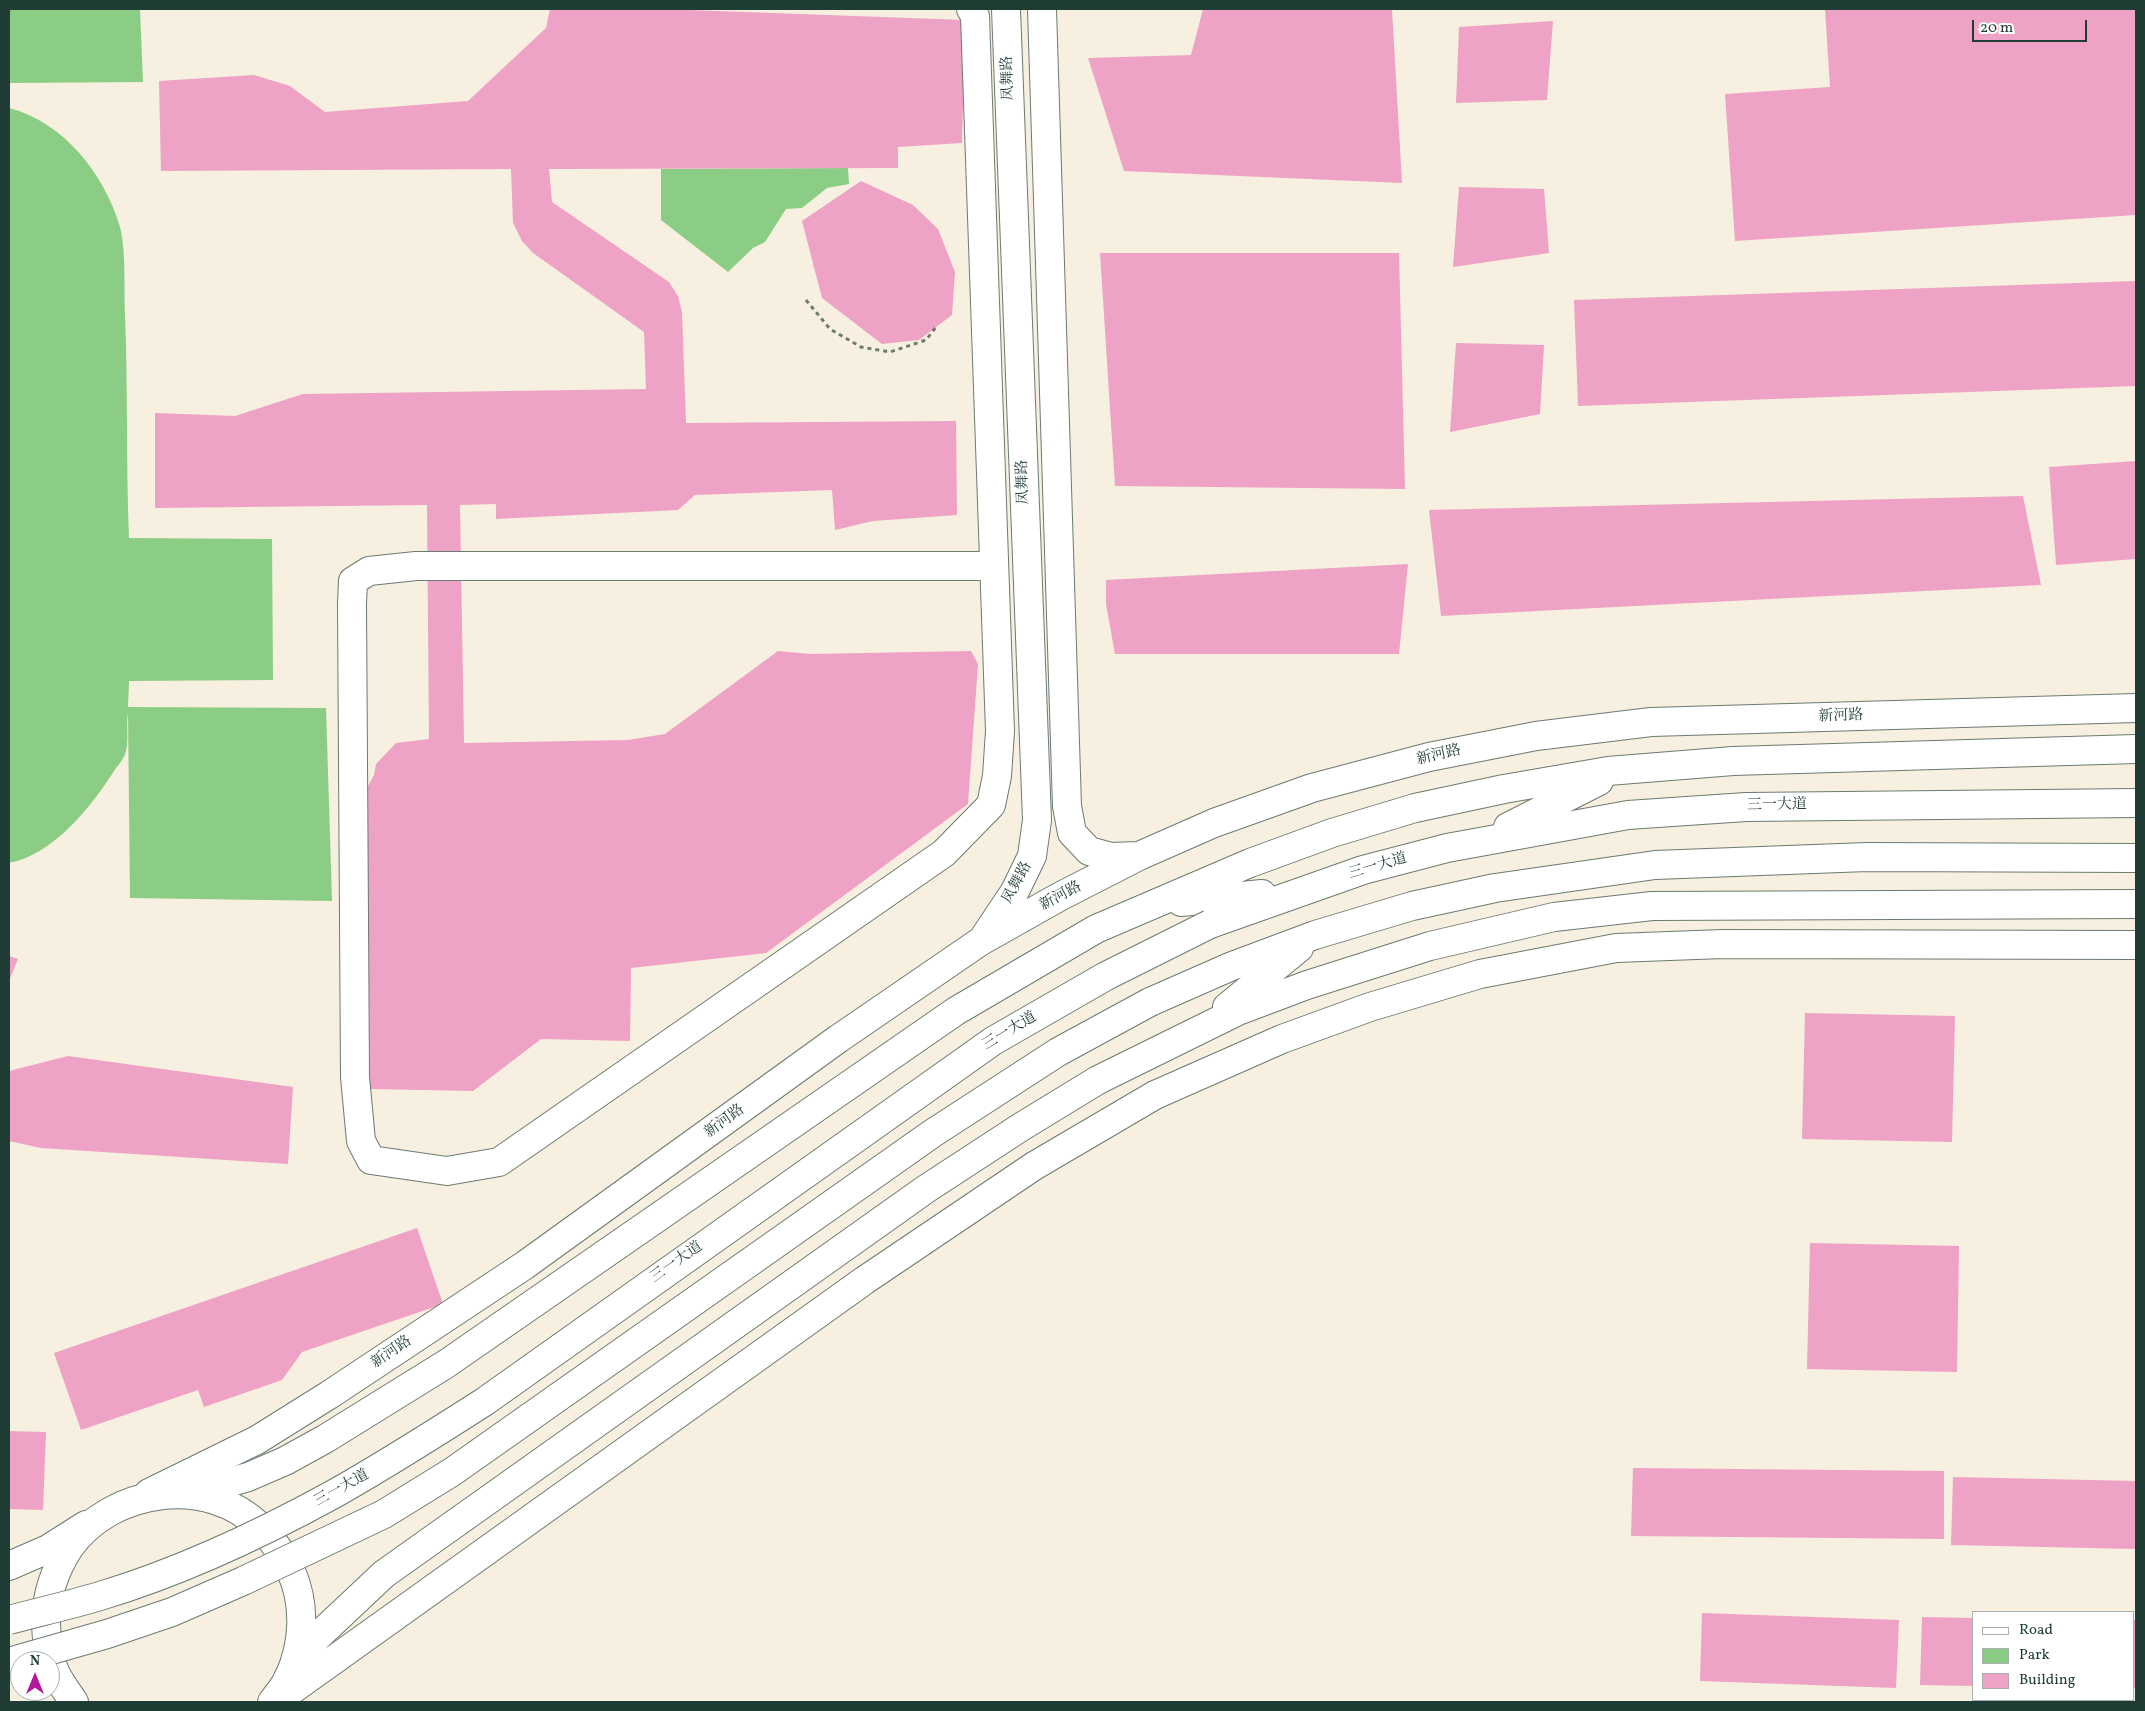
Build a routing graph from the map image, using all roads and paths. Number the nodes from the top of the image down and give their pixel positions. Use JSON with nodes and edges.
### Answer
{"nodes":[{"id":1,"x":971,"y":9,"type":"edge"},
{"id":2,"x":1006,"y":9,"type":"edge"},
{"id":3,"x":1042,"y":9,"type":"edge"},
{"id":4,"x":806,"y":300,"type":"dead end"},
{"id":5,"x":936,"y":327,"type":"dead end"},
{"id":6,"x":994,"y":566,"type":"junction"},
{"id":7,"x":2136,"y":708,"type":"edge"},
{"id":8,"x":2136,"y":750,"type":"edge"},
{"id":9,"x":1620,"y":770,"type":"junction"},
{"id":10,"x":2136,"y":803,"type":"edge"},
{"id":11,"x":1480,"y":842,"type":"junction"},
{"id":12,"x":1139,"y":856,"type":"junction"},
{"id":13,"x":2136,"y":858,"type":"edge"},
{"id":14,"x":1495,"y":888,"type":"junction"},
{"id":15,"x":1306,"y":889,"type":"junction"},
{"id":16,"x":2136,"y":904,"type":"edge"},
{"id":17,"x":1152,"y":905,"type":"junction"},
{"id":18,"x":1652,"y":906,"type":"junction"},
{"id":19,"x":1315,"y":935,"type":"junction"},
{"id":20,"x":981,"y":941,"type":"junction"},
{"id":21,"x":2136,"y":945,"type":"edge"},
{"id":22,"x":1199,"y":1030,"type":"junction"},
{"id":23,"x":169,"y":1493,"type":"junction"},
{"id":24,"x":136,"y":1499,"type":"junction"},
{"id":25,"x":106,"y":1512,"type":"junction"},
{"id":26,"x":9,"y":1566,"type":"edge"},
{"id":27,"x":9,"y":1620,"type":"edge"},
{"id":28,"x":9,"y":1662,"type":"edge"},
{"id":29,"x":288,"y":1678,"type":"junction"},
{"id":30,"x":74,"y":1702,"type":"edge"},
{"id":31,"x":273,"y":1702,"type":"edge"}],
"edges":[{"from":1,"to":6,"type":"main road"},
{"from":2,"to":20,"type":"main road","name":"凤舞路"},
{"from":3,"to":12,"type":"main road"},
{"from":4,"to":5,"type":"path"},
{"from":6,"to":6,"type":"main road"},
{"from":7,"to":12,"type":"main road","name":"新河路"},
{"from":8,"to":9,"type":"main road"},
{"from":9,"to":11,"type":"main road"},
{"from":9,"to":17,"type":"main road"},
{"from":10,"to":11,"type":"main road","name":"三一大道"},
{"from":11,"to":15,"type":"main road","name":"三一大道"},
{"from":12,"to":20,"type":"main road","name":"新河路"},
{"from":13,"to":14,"type":"main road"},
{"from":14,"to":18,"type":"main road"},
{"from":14,"to":19,"type":"main road"},
{"from":15,"to":17,"type":"main road"},
{"from":15,"to":27,"type":"main road","name":"三一大道","bridge":true},
{"from":16,"to":18,"type":"main road"},
{"from":17,"to":23,"type":"main road"},
{"from":18,"to":22,"type":"main road"},
{"from":19,"to":22,"type":"main road"},
{"from":19,"to":28,"type":"main road","bridge":true},
{"from":20,"to":24,"type":"main road","name":"新河路"},
{"from":21,"to":31,"type":"main road"},
{"from":22,"to":29,"type":"main road"},
{"from":23,"to":24,"type":"main road"},
{"from":23,"to":29,"type":"main road"},
{"from":24,"to":25,"type":"main road"},
{"from":25,"to":26,"type":"main road"},
{"from":25,"to":30,"type":"main road"},
{"from":29,"to":31,"type":"main road"}]}
